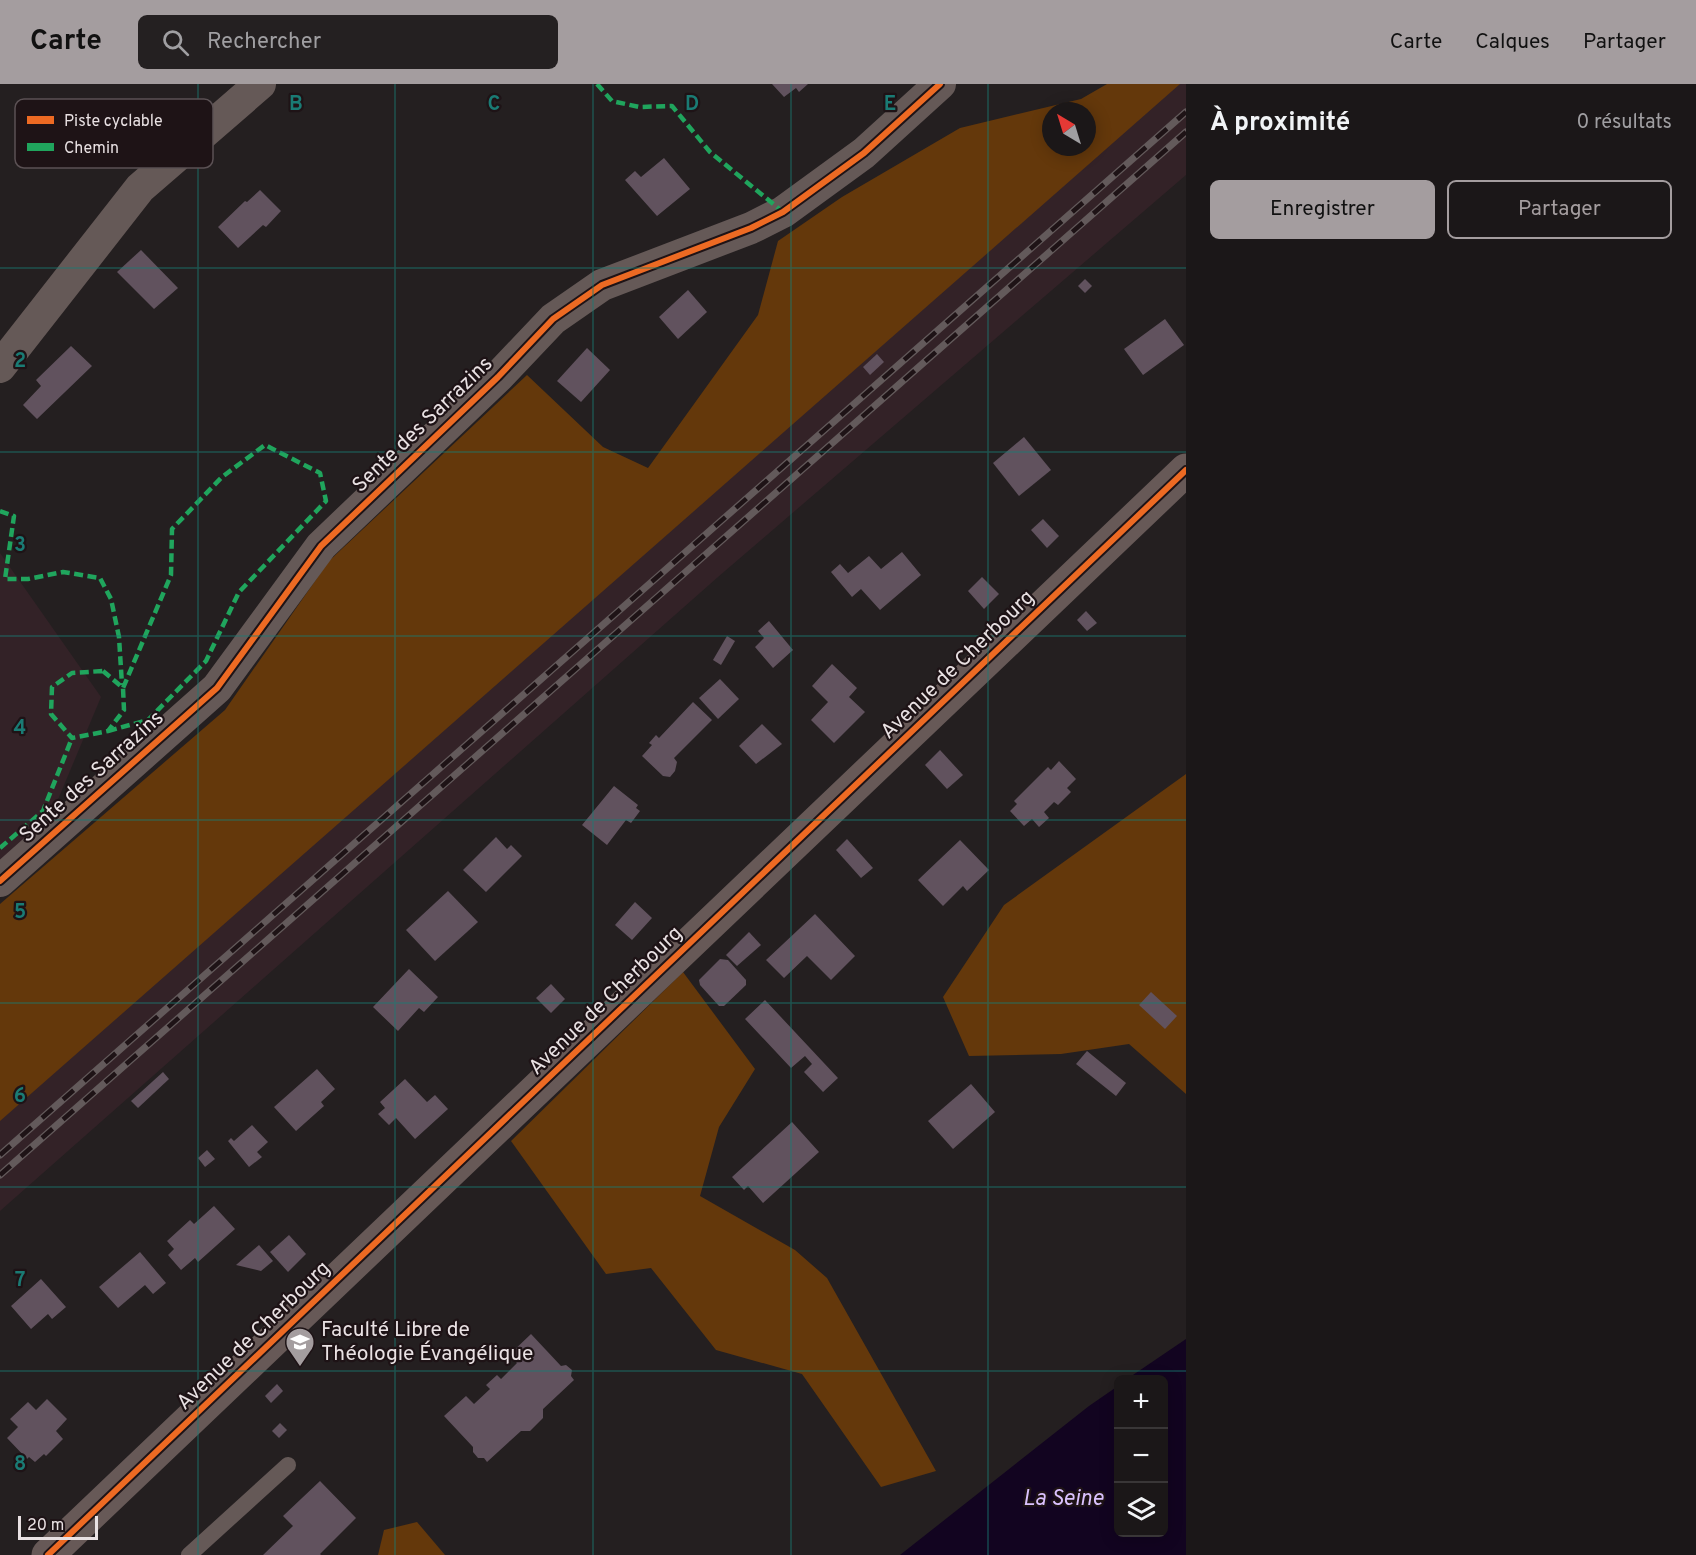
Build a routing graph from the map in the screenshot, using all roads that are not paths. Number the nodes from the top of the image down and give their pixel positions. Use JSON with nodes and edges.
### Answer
{"nodes":[{"id":1,"x":260,"y":84,"type":"edge"},
{"id":2,"x":940,"y":84,"type":"edge"},
{"id":3,"x":213,"y":125,"type":"edge"},
{"id":4,"x":163,"y":168,"type":"edge"},
{"id":5,"x":0,"y":367,"type":"edge"},
{"id":6,"x":1186,"y":470,"type":"edge"},
{"id":7,"x":0,"y":881,"type":"edge"},
{"id":8,"x":288,"y":1465,"type":"dead end"},
{"id":9,"x":48,"y":1555,"type":"edge"},
{"id":10,"x":189,"y":1555,"type":"edge"}],
"edges":[{"from":1,"to":3,"type":"street"},
{"from":2,"to":7,"type":"street","name":"Sente des Sarrazins"},
{"from":4,"to":5,"type":"street"},
{"from":6,"to":9,"type":"main road","name":"Avenue de Cherbourg"},
{"from":8,"to":10,"type":"lane"}]}
